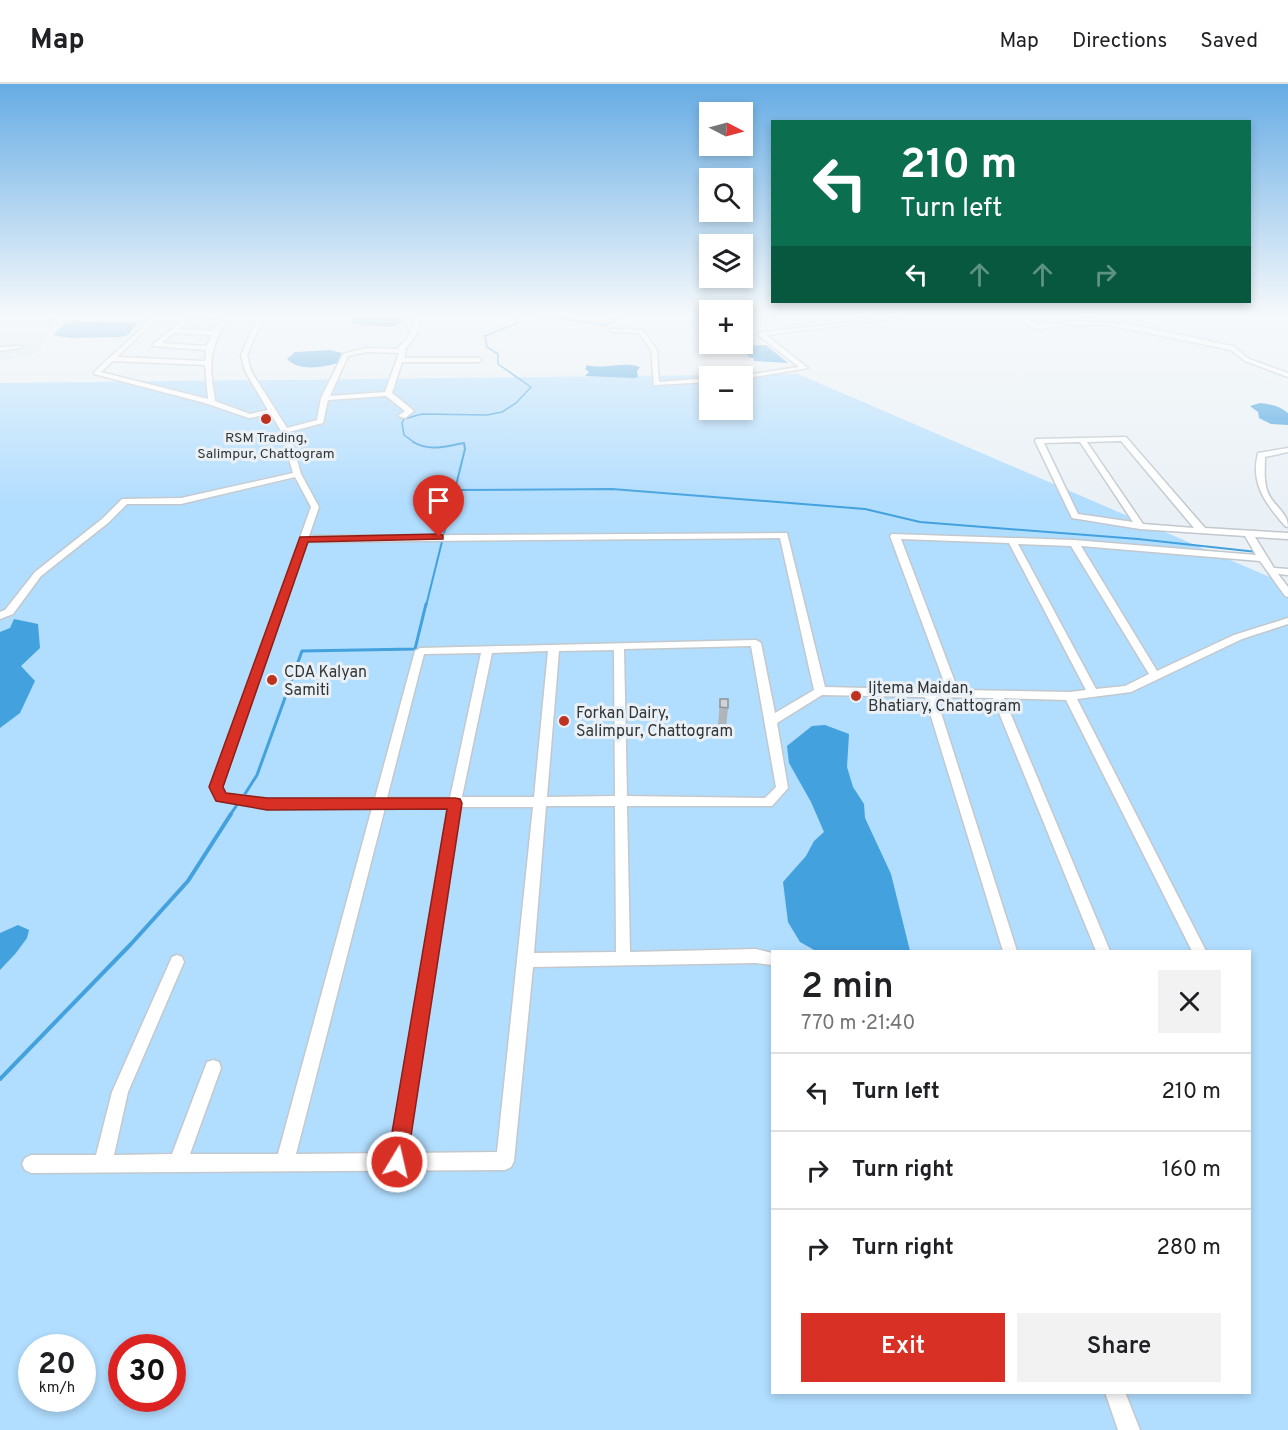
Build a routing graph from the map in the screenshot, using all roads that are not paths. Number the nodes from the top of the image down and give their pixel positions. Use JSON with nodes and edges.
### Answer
{"nodes":[{"id":1,"x":119,"y":379,"type":"edge"},
{"id":2,"x":207,"y":379,"type":"edge"},
{"id":3,"x":253,"y":379,"type":"edge"},
{"id":4,"x":334,"y":379,"type":"edge"},
{"id":5,"x":393,"y":379,"type":"edge"},
{"id":6,"x":656,"y":379,"type":"edge"},
{"id":7,"x":699,"y":381,"type":"edge"},
{"id":8,"x":388,"y":394,"type":"junction"},
{"id":9,"x":326,"y":398,"type":"junction"},
{"id":10,"x":208,"y":401,"type":"junction"},
{"id":11,"x":272,"y":411,"type":"junction"},
{"id":12,"x":402,"y":416,"type":"dead end"},
{"id":13,"x":285,"y":430,"type":"junction"},
{"id":14,"x":1082,"y":440,"type":"junction"},
{"id":15,"x":1288,"y":450,"type":"edge"},
{"id":16,"x":297,"y":474,"type":"junction"},
{"id":17,"x":1288,"y":524,"type":"edge"},
{"id":18,"x":1140,"y":526,"type":"junction"},
{"id":19,"x":1202,"y":531,"type":"junction"},
{"id":20,"x":1248,"y":534,"type":"junction"},
{"id":21,"x":1288,"y":536,"type":"edge"},
{"id":22,"x":304,"y":539,"type":"junction"},
{"id":23,"x":1013,"y":542,"type":"junction"},
{"id":24,"x":1074,"y":543,"type":"junction"},
{"id":25,"x":1263,"y":558,"type":"junction"},
{"id":26,"x":1271,"y":571,"type":"junction"},
{"id":27,"x":1288,"y":573,"type":"edge"},
{"id":28,"x":1288,"y":594,"type":"edge"},
{"id":29,"x":0,"y":616,"type":"edge"},
{"id":30,"x":1288,"y":621,"type":"edge"},
{"id":31,"x":619,"y":646,"type":"junction"},
{"id":32,"x":554,"y":648,"type":"junction"},
{"id":33,"x":487,"y":650,"type":"junction"},
{"id":34,"x":1155,"y":676,"type":"junction"},
{"id":35,"x":820,"y":691,"type":"junction"},
{"id":36,"x":929,"y":693,"type":"junction"},
{"id":37,"x":1093,"y":693,"type":"junction"},
{"id":38,"x":954,"y":694,"type":"junction"},
{"id":39,"x":997,"y":694,"type":"junction"},
{"id":40,"x":1070,"y":696,"type":"junction"},
{"id":41,"x":771,"y":722,"type":"junction"},
{"id":42,"x":620,"y":801,"type":"junction"},
{"id":43,"x":540,"y":802,"type":"junction"},
{"id":44,"x":455,"y":803,"type":"junction"},
{"id":45,"x":381,"y":804,"type":"junction"},
{"id":46,"x":1010,"y":950,"type":"edge"},
{"id":47,"x":1103,"y":950,"type":"edge"},
{"id":48,"x":1198,"y":950,"type":"edge"},
{"id":49,"x":623,"y":958,"type":"junction"},
{"id":50,"x":771,"y":959,"type":"edge"},
{"id":51,"x":526,"y":960,"type":"junction"},
{"id":52,"x":177,"y":962,"type":"dead end"},
{"id":53,"x":213,"y":1068,"type":"dead end"},
{"id":54,"x":285,"y":1161,"type":"junction"},
{"id":55,"x":178,"y":1162,"type":"junction"},
{"id":56,"x":397,"y":1162,"type":"junction"},
{"id":57,"x":103,"y":1163,"type":"junction"},
{"id":58,"x":31,"y":1164,"type":"dead end"},
{"id":59,"x":1116,"y":1394,"type":"edge"},
{"id":60,"x":1129,"y":1430,"type":"edge"}],
"edges":[{"from":1,"to":10,"type":"street"},
{"from":2,"to":10,"type":"street"},
{"from":3,"to":11,"type":"street"},
{"from":4,"to":9,"type":"street"},
{"from":5,"to":8,"type":"street"},
{"from":6,"to":7,"type":"street"},
{"from":8,"to":9,"type":"street"},
{"from":8,"to":12,"type":"street"},
{"from":9,"to":13,"type":"street"},
{"from":10,"to":11,"type":"street"},
{"from":11,"to":13,"type":"street"},
{"from":13,"to":16,"type":"street"},
{"from":14,"to":18,"type":"street"},
{"from":14,"to":18,"type":"street"},
{"from":14,"to":19,"type":"street"},
{"from":15,"to":17,"type":"street"},
{"from":16,"to":22,"type":"street"},
{"from":16,"to":29,"type":"street"},
{"from":18,"to":19,"type":"street"},
{"from":19,"to":20,"type":"street"},
{"from":20,"to":21,"type":"street"},
{"from":20,"to":25,"type":"street"},
{"from":22,"to":35,"type":"street"},
{"from":22,"to":45,"type":"street"},
{"from":23,"to":24,"type":"street"},
{"from":23,"to":37,"type":"street"},
{"from":23,"to":38,"type":"street"},
{"from":24,"to":25,"type":"street"},
{"from":24,"to":34,"type":"street"},
{"from":25,"to":26,"type":"street"},
{"from":26,"to":27,"type":"street"},
{"from":26,"to":28,"type":"street"},
{"from":30,"to":34,"type":"street"},
{"from":31,"to":32,"type":"street"},
{"from":31,"to":41,"type":"street"},
{"from":31,"to":42,"type":"street"},
{"from":32,"to":33,"type":"street"},
{"from":32,"to":43,"type":"street"},
{"from":33,"to":44,"type":"street"},
{"from":33,"to":45,"type":"street"},
{"from":34,"to":37,"type":"street"},
{"from":35,"to":36,"type":"street"},
{"from":35,"to":41,"type":"street"},
{"from":36,"to":38,"type":"street"},
{"from":36,"to":46,"type":"street"},
{"from":37,"to":40,"type":"street"},
{"from":38,"to":39,"type":"street"},
{"from":39,"to":40,"type":"street"},
{"from":39,"to":47,"type":"street"},
{"from":40,"to":48,"type":"street"},
{"from":41,"to":42,"type":"street"},
{"from":42,"to":43,"type":"street"},
{"from":42,"to":49,"type":"street"},
{"from":43,"to":44,"type":"street"},
{"from":43,"to":51,"type":"street"},
{"from":44,"to":45,"type":"street"},
{"from":44,"to":56,"type":"street"},
{"from":45,"to":54,"type":"street"},
{"from":49,"to":50,"type":"street"},
{"from":49,"to":51,"type":"street"},
{"from":51,"to":56,"type":"street"},
{"from":52,"to":57,"type":"street"},
{"from":53,"to":55,"type":"street"},
{"from":54,"to":55,"type":"street"},
{"from":54,"to":56,"type":"street"},
{"from":55,"to":57,"type":"street"},
{"from":57,"to":58,"type":"street"},
{"from":59,"to":60,"type":"street"}]}
